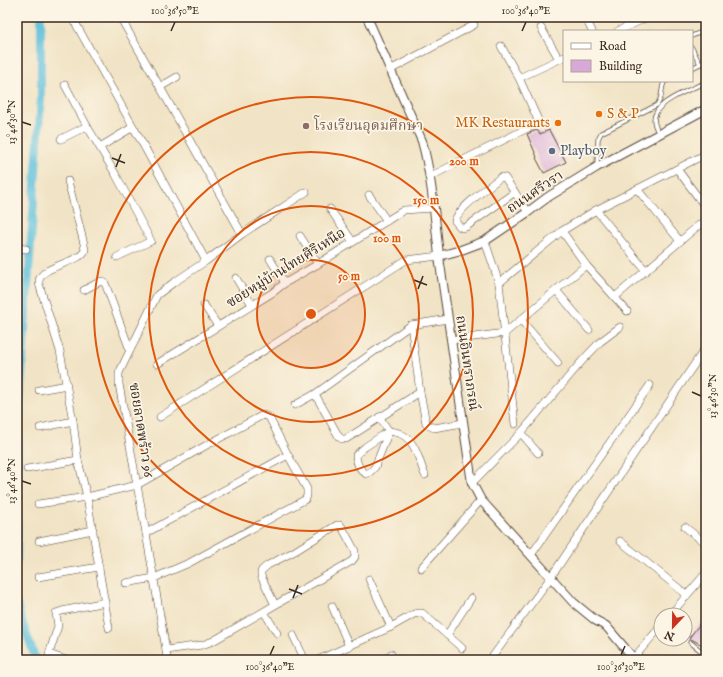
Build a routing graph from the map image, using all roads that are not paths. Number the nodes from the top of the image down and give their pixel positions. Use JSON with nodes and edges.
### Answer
{"nodes":[{"id":1,"x":72,"y":17,"type":"edge"},
{"id":2,"x":120,"y":17,"type":"edge"},
{"id":3,"x":367,"y":17,"type":"edge"},
{"id":4,"x":585,"y":17,"type":"edge"},
{"id":5,"x":648,"y":17,"type":"edge"},
{"id":6,"x":474,"y":25,"type":"dead end"},
{"id":7,"x":541,"y":28,"type":"dead end"},
{"id":8,"x":592,"y":30,"type":"edge"},
{"id":9,"x":620,"y":30,"type":"edge"},
{"id":10,"x":693,"y":36,"type":"edge"},
{"id":11,"x":706,"y":40,"type":"edge"},
{"id":12,"x":501,"y":46,"type":"dead end"},
{"id":13,"x":693,"y":50,"type":"edge"},
{"id":14,"x":561,"y":58,"type":"edge"},
{"id":15,"x":706,"y":61,"type":"edge"},
{"id":16,"x":700,"y":64,"type":"junction"},
{"id":17,"x":693,"y":68,"type":"edge"},
{"id":18,"x":390,"y":70,"type":"junction"},
{"id":19,"x":177,"y":77,"type":"dead end"},
{"id":20,"x":519,"y":78,"type":"junction"},
{"id":21,"x":664,"y":82,"type":"edge"},
{"id":22,"x":706,"y":82,"type":"edge"},
{"id":23,"x":65,"y":85,"type":"dead end"},
{"id":24,"x":160,"y":87,"type":"junction"},
{"id":25,"x":706,"y":109,"type":"edge"},
{"id":26,"x":87,"y":126,"type":"junction"},
{"id":27,"x":133,"y":127,"type":"junction"},
{"id":28,"x":659,"y":134,"type":"junction"},
{"id":29,"x":61,"y":139,"type":"dead end"},
{"id":30,"x":100,"y":147,"type":"junction"},
{"id":31,"x":706,"y":154,"type":"edge"},
{"id":32,"x":596,"y":167,"type":"junction"},
{"id":33,"x":678,"y":169,"type":"junction"},
{"id":34,"x":429,"y":177,"type":"junction"},
{"id":35,"x":68,"y":181,"type":"dead end"},
{"id":36,"x":638,"y":189,"type":"junction"},
{"id":37,"x":306,"y":192,"type":"dead end"},
{"id":38,"x":515,"y":192,"type":"junction"},
{"id":39,"x":369,"y":195,"type":"dead end"},
{"id":40,"x":434,"y":208,"type":"junction"},
{"id":41,"x":706,"y":208,"type":"edge"},
{"id":42,"x":330,"y":209,"type":"dead end"},
{"id":43,"x":596,"y":210,"type":"junction"},
{"id":44,"x":528,"y":212,"type":"junction"},
{"id":45,"x":706,"y":219,"type":"edge"},
{"id":46,"x":387,"y":221,"type":"junction"},
{"id":47,"x":562,"y":231,"type":"junction"},
{"id":48,"x":242,"y":234,"type":"junction"},
{"id":49,"x":300,"y":236,"type":"dead end"},
{"id":50,"x":485,"y":241,"type":"junction"},
{"id":51,"x":680,"y":241,"type":"junction"},
{"id":52,"x":353,"y":242,"type":"junction"},
{"id":53,"x":17,"y":248,"type":"edge"},
{"id":54,"x":26,"y":249,"type":"dead end"},
{"id":55,"x":439,"y":256,"type":"junction"},
{"id":56,"x":117,"y":257,"type":"dead end"},
{"id":57,"x":270,"y":259,"type":"dead end"},
{"id":58,"x":206,"y":260,"type":"junction"},
{"id":59,"x":318,"y":264,"type":"junction"},
{"id":60,"x":586,"y":265,"type":"junction"},
{"id":61,"x":646,"y":271,"type":"junction"},
{"id":62,"x":236,"y":278,"type":"dead end"},
{"id":63,"x":285,"y":283,"type":"junction"},
{"id":64,"x":499,"y":283,"type":"junction"},
{"id":65,"x":84,"y":290,"type":"dead end"},
{"id":66,"x":556,"y":290,"type":"junction"},
{"id":67,"x":615,"y":297,"type":"junction"},
{"id":68,"x":204,"y":305,"type":"dead end"},
{"id":69,"x":252,"y":305,"type":"junction"},
{"id":70,"x":628,"y":311,"type":"dead end"},
{"id":71,"x":448,"y":319,"type":"junction"},
{"id":72,"x":521,"y":320,"type":"junction"},
{"id":73,"x":411,"y":325,"type":"junction"},
{"id":74,"x":218,"y":326,"type":"junction"},
{"id":75,"x":620,"y":327,"type":"dead end"},
{"id":76,"x":588,"y":330,"type":"dead end"},
{"id":77,"x":505,"y":333,"type":"junction"},
{"id":78,"x":451,"y":340,"type":"junction"},
{"id":79,"x":706,"y":348,"type":"edge"},
{"id":80,"x":130,"y":350,"type":"junction"},
{"id":81,"x":558,"y":363,"type":"dead end"},
{"id":82,"x":157,"y":364,"type":"dead end"},
{"id":83,"x":67,"y":385,"type":"junction"},
{"id":84,"x":650,"y":385,"type":"dead end"},
{"id":85,"x":39,"y":390,"type":"dead end"},
{"id":86,"x":420,"y":392,"type":"junction"},
{"id":87,"x":315,"y":394,"type":"junction"},
{"id":88,"x":295,"y":405,"type":"dead end"},
{"id":89,"x":160,"y":417,"type":"dead end"},
{"id":90,"x":379,"y":417,"type":"junction"},
{"id":91,"x":73,"y":420,"type":"junction"},
{"id":92,"x":463,"y":423,"type":"junction"},
{"id":93,"x":515,"y":424,"type":"dead end"},
{"id":94,"x":40,"y":428,"type":"dead end"},
{"id":95,"x":389,"y":432,"type":"junction"},
{"id":96,"x":521,"y":433,"type":"junction"},
{"id":97,"x":538,"y":453,"type":"dead end"},
{"id":98,"x":288,"y":455,"type":"junction"},
{"id":99,"x":78,"y":460,"type":"junction"},
{"id":100,"x":27,"y":469,"type":"dead end"},
{"id":101,"x":425,"y":474,"type":"dead end"},
{"id":102,"x":472,"y":483,"type":"junction"},
{"id":103,"x":137,"y":485,"type":"junction"},
{"id":104,"x":87,"y":497,"type":"junction"},
{"id":105,"x":481,"y":500,"type":"junction"},
{"id":106,"x":38,"y":504,"type":"dead end"},
{"id":107,"x":685,"y":527,"type":"dead end"},
{"id":108,"x":92,"y":530,"type":"junction"},
{"id":109,"x":146,"y":533,"type":"junction"},
{"id":110,"x":39,"y":541,"type":"dead end"},
{"id":111,"x":620,"y":541,"type":"dead end"},
{"id":112,"x":706,"y":544,"type":"edge"},
{"id":113,"x":531,"y":555,"type":"junction"},
{"id":114,"x":99,"y":567,"type":"junction"},
{"id":115,"x":421,"y":568,"type":"dead end"},
{"id":116,"x":706,"y":572,"type":"edge"},
{"id":117,"x":38,"y":577,"type":"dead end"},
{"id":118,"x":551,"y":577,"type":"junction"},
{"id":119,"x":154,"y":578,"type":"junction"},
{"id":120,"x":369,"y":579,"type":"dead end"},
{"id":121,"x":126,"y":583,"type":"dead end"},
{"id":122,"x":687,"y":595,"type":"junction"},
{"id":123,"x":471,"y":598,"type":"dead end"},
{"id":124,"x":105,"y":602,"type":"junction"},
{"id":125,"x":275,"y":605,"type":"junction"},
{"id":126,"x":332,"y":606,"type":"dead end"},
{"id":127,"x":677,"y":607,"type":"edge"},
{"id":128,"x":264,"y":612,"type":"junction"},
{"id":129,"x":391,"y":627,"type":"junction"},
{"id":130,"x":109,"y":628,"type":"dead end"},
{"id":131,"x":277,"y":633,"type":"dead end"},
{"id":132,"x":293,"y":635,"type":"dead end"},
{"id":133,"x":447,"y":635,"type":"junction"},
{"id":134,"x":653,"y":636,"type":"edge"},
{"id":135,"x":693,"y":644,"type":"edge"},
{"id":136,"x":349,"y":646,"type":"junction"},
{"id":137,"x":462,"y":648,"type":"dead end"},
{"id":138,"x":166,"y":650,"type":"junction"},
{"id":139,"x":391,"y":654,"type":"dead end"},
{"id":140,"x":706,"y":655,"type":"edge"},
{"id":141,"x":66,"y":660,"type":"edge"},
{"id":142,"x":167,"y":660,"type":"edge"},
{"id":143,"x":305,"y":660,"type":"edge"},
{"id":144,"x":318,"y":660,"type":"edge"},
{"id":145,"x":385,"y":660,"type":"edge"},
{"id":146,"x":490,"y":660,"type":"edge"},
{"id":147,"x":634,"y":660,"type":"edge"}],
"edges":[{"from":1,"to":27,"type":"street"},
{"from":2,"to":24,"type":"street"},
{"from":3,"to":18,"type":"street","name":"ถนนอินทราภรณ์"},
{"from":4,"to":8,"type":"street"},
{"from":5,"to":9,"type":"street"},
{"from":6,"to":18,"type":"street"},
{"from":7,"to":14,"type":"street"},
{"from":10,"to":11,"type":"lane"},
{"from":12,"to":20,"type":"street"},
{"from":13,"to":16,"type":"lane"},
{"from":14,"to":20,"type":"street"},
{"from":15,"to":16,"type":"lane"},
{"from":16,"to":17,"type":"lane"},
{"from":18,"to":34,"type":"street","name":"ถนนอินทราภรณ์"},
{"from":19,"to":24,"type":"street"},
{"from":20,"to":34,"type":"street"},
{"from":21,"to":32,"type":"lane"},
{"from":22,"to":28,"type":"lane"},
{"from":23,"to":26,"type":"street"},
{"from":24,"to":48,"type":"street"},
{"from":25,"to":28,"type":"street","name":"ถนนศรีวรา"},
{"from":26,"to":29,"type":"street"},
{"from":26,"to":30,"type":"street"},
{"from":27,"to":30,"type":"street"},
{"from":27,"to":58,"type":"street"},
{"from":28,"to":32,"type":"street","name":"ถนนศรีวรา"},
{"from":30,"to":56,"type":"street"},
{"from":31,"to":33,"type":"street"},
{"from":32,"to":44,"type":"street","name":"ถนนศรีวรา"},
{"from":33,"to":36,"type":"street"},
{"from":33,"to":41,"type":"street"},
{"from":34,"to":40,"type":"street","name":"ถนนอินทราภรณ์"},
{"from":35,"to":83,"type":"street"},
{"from":36,"to":43,"type":"street"},
{"from":36,"to":51,"type":"street"},
{"from":37,"to":48,"type":"street","name":"ซอยลาดพร้าว 96"},
{"from":38,"to":38,"type":"street"},
{"from":38,"to":44,"type":"street"},
{"from":39,"to":46,"type":"street"},
{"from":40,"to":46,"type":"street","name":"ซอยหมู่บ้านไทยศิริเหนือ"},
{"from":40,"to":55,"type":"street","name":"ถนนอินทราภรณ์"},
{"from":42,"to":52,"type":"street"},
{"from":43,"to":47,"type":"street"},
{"from":43,"to":61,"type":"street"},
{"from":44,"to":50,"type":"street","name":"ถนนศรีวรา"},
{"from":45,"to":51,"type":"street"},
{"from":46,"to":52,"type":"street","name":"ซอยหมู่บ้านไทยศิริเหนือ"},
{"from":47,"to":60,"type":"street"},
{"from":47,"to":64,"type":"street"},
{"from":48,"to":58,"type":"street","name":"ซอยลาดพร้าว 96"},
{"from":49,"to":59,"type":"street"},
{"from":50,"to":55,"type":"street","name":"ถนนศรีวรา"},
{"from":50,"to":64,"type":"street"},
{"from":51,"to":61,"type":"street"},
{"from":52,"to":59,"type":"street","name":"ซอยหมู่บ้านไทยศิริเหนือ"},
{"from":53,"to":54,"type":"street"},
{"from":55,"to":71,"type":"street","name":"ถนนอินทราภรณ์"},
{"from":55,"to":89,"type":"street"},
{"from":57,"to":63,"type":"street"},
{"from":58,"to":80,"type":"street","name":"ซอยลาดพร้าว 96"},
{"from":59,"to":63,"type":"street","name":"ซอยหมู่บ้านไทยศิริเหนือ"},
{"from":60,"to":66,"type":"street"},
{"from":60,"to":67,"type":"street"},
{"from":61,"to":67,"type":"street"},
{"from":62,"to":69,"type":"street"},
{"from":63,"to":69,"type":"street","name":"ซอยหมู่บ้านไทยศิริเหนือ"},
{"from":64,"to":77,"type":"street"},
{"from":65,"to":80,"type":"street"},
{"from":66,"to":72,"type":"street"},
{"from":66,"to":76,"type":"street"},
{"from":67,"to":70,"type":"street"},
{"from":68,"to":74,"type":"street"},
{"from":69,"to":74,"type":"street","name":"ซอยหมู่บ้านไทยศิริเหนือ"},
{"from":71,"to":73,"type":"street"},
{"from":71,"to":78,"type":"street","name":"ถนนอินทราภรณ์"},
{"from":72,"to":77,"type":"street"},
{"from":72,"to":81,"type":"street"},
{"from":73,"to":86,"type":"street"},
{"from":73,"to":87,"type":"street"},
{"from":74,"to":82,"type":"street","name":"ซอยหมู่บ้านไทยศิริเหนือ"},
{"from":75,"to":96,"type":"street"},
{"from":77,"to":78,"type":"street"},
{"from":77,"to":93,"type":"street"},
{"from":78,"to":92,"type":"street","name":"ถนนอินทราภรณ์"},
{"from":79,"to":118,"type":"street"},
{"from":80,"to":103,"type":"street","name":"ซอยลาดพร้าว 96"},
{"from":83,"to":85,"type":"street"},
{"from":83,"to":91,"type":"street"},
{"from":84,"to":113,"type":"street"},
{"from":86,"to":90,"type":"street"},
{"from":86,"to":92,"type":"street"},
{"from":87,"to":88,"type":"street"},
{"from":87,"to":90,"type":"street"},
{"from":90,"to":95,"type":"street"},
{"from":91,"to":94,"type":"street"},
{"from":91,"to":99,"type":"street"},
{"from":92,"to":102,"type":"street","name":"ถนนอินทราภรณ์"},
{"from":95,"to":95,"type":"street"},
{"from":95,"to":101,"type":"street"},
{"from":96,"to":97,"type":"street"},
{"from":96,"to":102,"type":"street"},
{"from":98,"to":103,"type":"street"},
{"from":98,"to":109,"type":"street"},
{"from":98,"to":119,"type":"street"},
{"from":99,"to":100,"type":"street"},
{"from":99,"to":104,"type":"street"},
{"from":102,"to":105,"type":"street","name":"ถนนอินทราภรณ์"},
{"from":103,"to":104,"type":"street"},
{"from":103,"to":109,"type":"street","name":"ซอยลาดพร้าว 96"},
{"from":104,"to":106,"type":"street"},
{"from":104,"to":108,"type":"street"},
{"from":105,"to":113,"type":"street","name":"ถนนอินทราภรณ์"},
{"from":105,"to":115,"type":"street"},
{"from":107,"to":112,"type":"street"},
{"from":108,"to":110,"type":"street"},
{"from":108,"to":114,"type":"street"},
{"from":109,"to":119,"type":"street","name":"ซอยลาดพร้าว 96"},
{"from":111,"to":122,"type":"street"},
{"from":113,"to":118,"type":"street","name":"ถนนอินทราภรณ์"},
{"from":114,"to":117,"type":"street"},
{"from":114,"to":124,"type":"street"},
{"from":116,"to":122,"type":"street"},
{"from":118,"to":146,"type":"street"},
{"from":118,"to":147,"type":"street","name":"ถนนอินทราภรณ์"},
{"from":119,"to":121,"type":"street"},
{"from":119,"to":138,"type":"street","name":"ซอยลาดพร้าว 96"},
{"from":120,"to":129,"type":"street"},
{"from":122,"to":127,"type":"street"},
{"from":123,"to":133,"type":"street"},
{"from":124,"to":130,"type":"street"},
{"from":124,"to":141,"type":"street"},
{"from":125,"to":125,"type":"street"},
{"from":125,"to":128,"type":"street"},
{"from":126,"to":136,"type":"street"},
{"from":128,"to":131,"type":"street"},
{"from":128,"to":138,"type":"street"},
{"from":129,"to":133,"type":"street"},
{"from":129,"to":136,"type":"street"},
{"from":132,"to":143,"type":"street"},
{"from":133,"to":137,"type":"street"},
{"from":134,"to":147,"type":"street"},
{"from":135,"to":140,"type":"lane"},
{"from":136,"to":144,"type":"street"},
{"from":138,"to":142,"type":"street","name":"ซอยลาดพร้าว 96"},
{"from":139,"to":145,"type":"street"}]}
